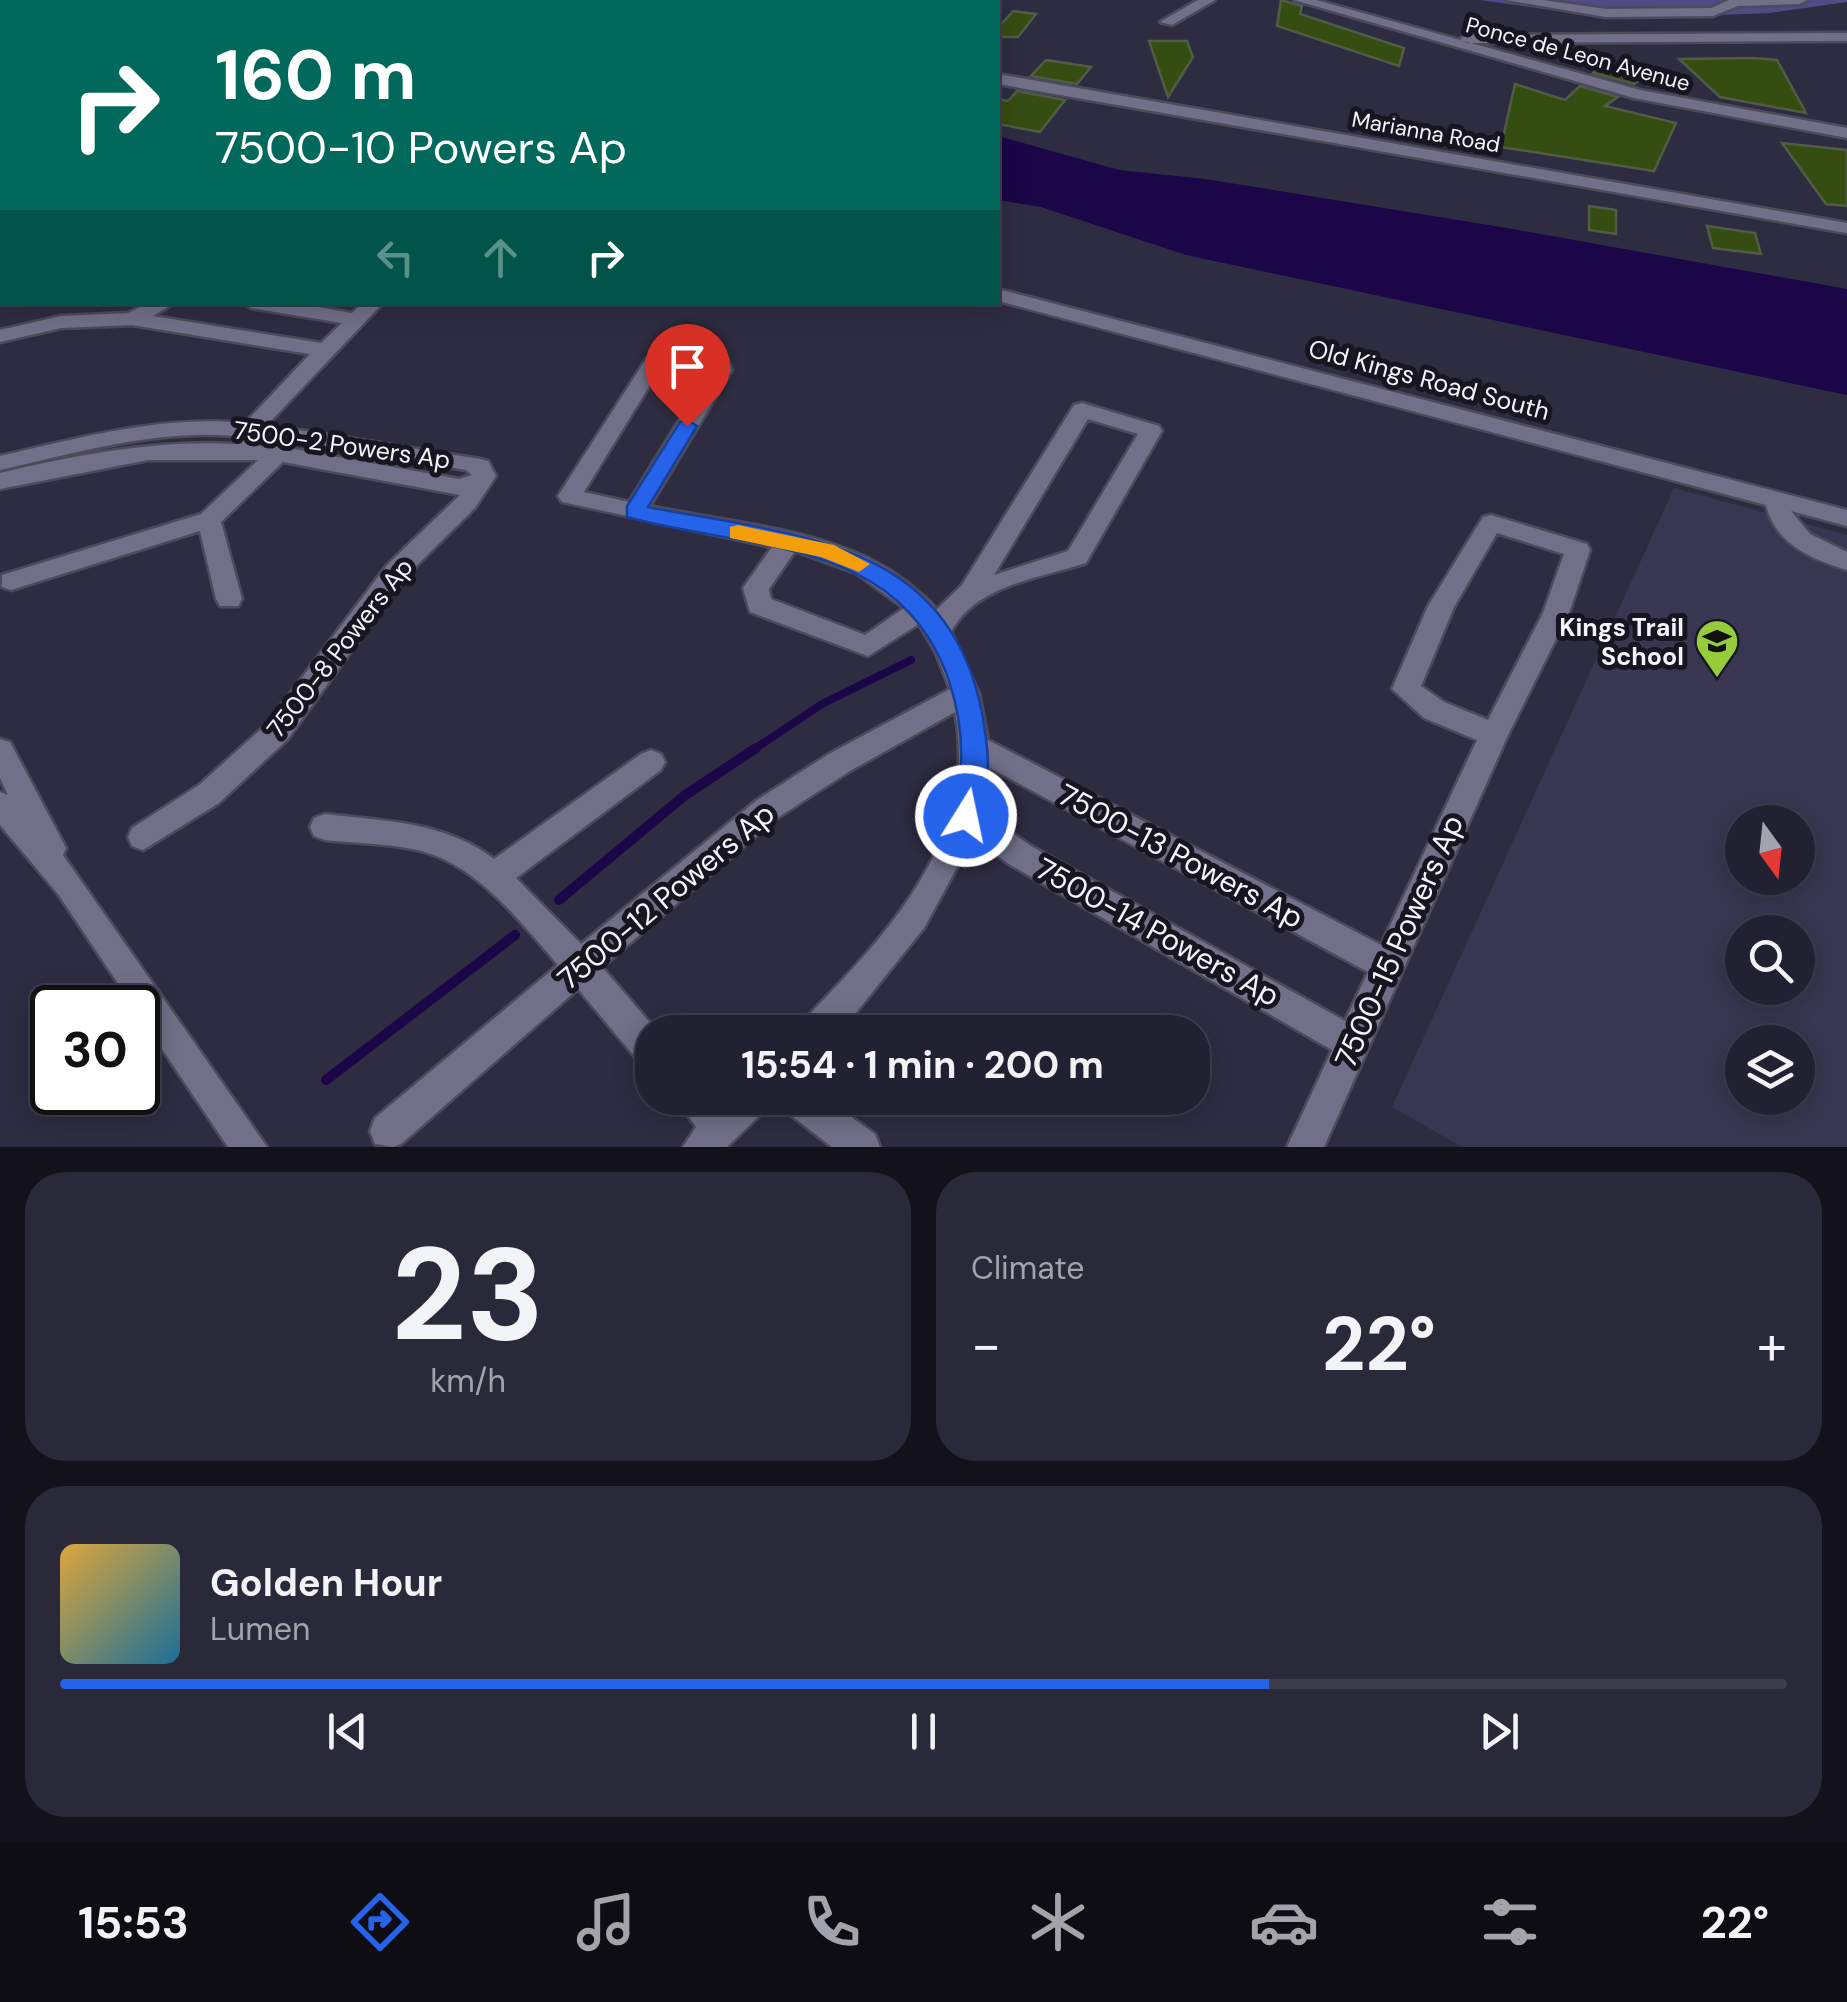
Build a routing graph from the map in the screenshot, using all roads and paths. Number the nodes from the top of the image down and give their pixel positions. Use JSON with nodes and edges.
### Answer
{"nodes":[{"id":1,"x":1208,"y":0,"type":"edge"},
{"id":2,"x":1301,"y":0,"type":"edge"},
{"id":3,"x":1513,"y":0,"type":"edge"},
{"id":4,"x":1800,"y":0,"type":"edge"},
{"id":5,"x":1166,"y":22,"type":"dead end"},
{"id":6,"x":1847,"y":37,"type":"edge"},
{"id":7,"x":1437,"y":39,"type":"junction"},
{"id":8,"x":1000,"y":80,"type":"edge"},
{"id":9,"x":1847,"y":133,"type":"edge"},
{"id":10,"x":1847,"y":228,"type":"edge"},
{"id":11,"x":1000,"y":296,"type":"edge"},
{"id":12,"x":161,"y":305,"type":"edge"},
{"id":13,"x":269,"y":305,"type":"edge"},
{"id":14,"x":372,"y":305,"type":"edge"},
{"id":15,"x":59,"y":312,"type":"edge"},
{"id":16,"x":132,"y":319,"type":"junction"},
{"id":17,"x":357,"y":320,"type":"junction"},
{"id":18,"x":0,"y":336,"type":"edge"},
{"id":19,"x":326,"y":350,"type":"junction"},
{"id":20,"x":252,"y":430,"type":"junction"},
{"id":21,"x":298,"y":435,"type":"junction"},
{"id":22,"x":234,"y":450,"type":"junction"},
{"id":23,"x":277,"y":455,"type":"junction"},
{"id":24,"x":0,"y":464,"type":"edge"},
{"id":25,"x":0,"y":480,"type":"edge"},
{"id":26,"x":478,"y":484,"type":"junction"},
{"id":27,"x":1777,"y":500,"type":"junction"},
{"id":28,"x":635,"y":512,"type":"junction"},
{"id":29,"x":1847,"y":518,"type":"edge"},
{"id":30,"x":209,"y":520,"type":"junction"},
{"id":31,"x":790,"y":541,"type":"junction"},
{"id":32,"x":1847,"y":560,"type":"edge"},
{"id":33,"x":11,"y":581,"type":"dead end"},
{"id":34,"x":971,"y":590,"type":"junction"},
{"id":35,"x":228,"y":599,"type":"dead end"},
{"id":36,"x":931,"y":618,"type":"junction"},
{"id":37,"x":966,"y":694,"type":"junction"},
{"id":38,"x":1494,"y":735,"type":"junction"},
{"id":39,"x":975,"y":746,"type":"junction"},
{"id":40,"x":0,"y":750,"type":"edge"},
{"id":41,"x":651,"y":762,"type":"dead end"},
{"id":42,"x":0,"y":804,"type":"edge"},
{"id":43,"x":966,"y":816,"type":"junction"},
{"id":44,"x":325,"y":827,"type":"dead end"},
{"id":45,"x":142,"y":837,"type":"dead end"},
{"id":46,"x":496,"y":876,"type":"junction"},
{"id":47,"x":69,"y":884,"type":"junction"},
{"id":48,"x":1387,"y":965,"type":"junction"},
{"id":49,"x":578,"y":968,"type":"junction"},
{"id":50,"x":831,"y":1015,"type":"edge"},
{"id":51,"x":635,"y":1032,"type":"edge"},
{"id":52,"x":1352,"y":1042,"type":"junction"},
{"id":53,"x":734,"y":1115,"type":"edge"},
{"id":54,"x":819,"y":1115,"type":"edge"},
{"id":55,"x":388,"y":1131,"type":"dead end"},
{"id":56,"x":711,"y":1137,"type":"edge"},
{"id":57,"x":249,"y":1147,"type":"edge"},
{"id":58,"x":862,"y":1147,"type":"edge"},
{"id":59,"x":1305,"y":1147,"type":"edge"}],
"edges":[{"from":1,"to":5,"type":"street"},
{"from":2,"to":7,"type":"street","name":"Ponce de Leon Avenue"},
{"from":3,"to":4,"type":"street"},
{"from":6,"to":7,"type":"street"},
{"from":7,"to":9,"type":"street","name":"Ponce de Leon Avenue"},
{"from":8,"to":10,"type":"street","name":"Marianna Road"},
{"from":11,"to":27,"type":"street","name":"Old Kings Road South"},
{"from":12,"to":16,"type":"street"},
{"from":13,"to":17,"type":"street"},
{"from":14,"to":17,"type":"street"},
{"from":15,"to":16,"type":"street"},
{"from":15,"to":18,"type":"street"},
{"from":16,"to":19,"type":"street"},
{"from":17,"to":19,"type":"street"},
{"from":19,"to":20,"type":"street"},
{"from":20,"to":21,"type":"street","name":"7500-2 Powers Ap"},
{"from":20,"to":22,"type":"street"},
{"from":20,"to":24,"type":"street","name":"7500-2 Powers Ap"},
{"from":21,"to":23,"type":"street"},
{"from":21,"to":26,"type":"street","name":"7500-2 Powers Ap"},
{"from":22,"to":23,"type":"street","name":"7500-2 Powers Ap"},
{"from":22,"to":25,"type":"street","name":"7500-2 Powers Ap"},
{"from":23,"to":26,"type":"street","name":"7500-2 Powers Ap"},
{"from":23,"to":30,"type":"street"},
{"from":26,"to":45,"type":"street","name":"7500-8 Powers Ap"},
{"from":27,"to":29,"type":"street","name":"Old Kings Road South"},
{"from":27,"to":32,"type":"street"},
{"from":28,"to":28,"type":"street"},
{"from":28,"to":31,"type":"street"},
{"from":30,"to":33,"type":"street"},
{"from":30,"to":35,"type":"street"},
{"from":31,"to":36,"type":"street"},
{"from":31,"to":36,"type":"street"},
{"from":34,"to":34,"type":"street"},
{"from":34,"to":36,"type":"street"},
{"from":36,"to":37,"type":"street"},
{"from":37,"to":39,"type":"street"},
{"from":37,"to":49,"type":"street","name":"7500-12 Powers Ap"},
{"from":38,"to":38,"type":"street","name":"7500-15 Powers Ap"},
{"from":38,"to":48,"type":"street","name":"7500-15 Powers Ap"},
{"from":39,"to":43,"type":"street"},
{"from":39,"to":48,"type":"street","name":"7500-13 Powers Ap"},
{"from":40,"to":47,"type":"street"},
{"from":41,"to":46,"type":"street"},
{"from":42,"to":47,"type":"street"},
{"from":43,"to":50,"type":"street"},
{"from":43,"to":52,"type":"street","name":"7500-14 Powers Ap"},
{"from":44,"to":46,"type":"street"},
{"from":46,"to":49,"type":"street"},
{"from":47,"to":57,"type":"street"},
{"from":48,"to":52,"type":"street","name":"7500-15 Powers Ap"},
{"from":49,"to":51,"type":"street"},
{"from":49,"to":55,"type":"street","name":"7500-12 Powers Ap"},
{"from":52,"to":59,"type":"street","name":"7500-15 Powers Ap"},
{"from":53,"to":56,"type":"street"},
{"from":54,"to":58,"type":"street"}]}
